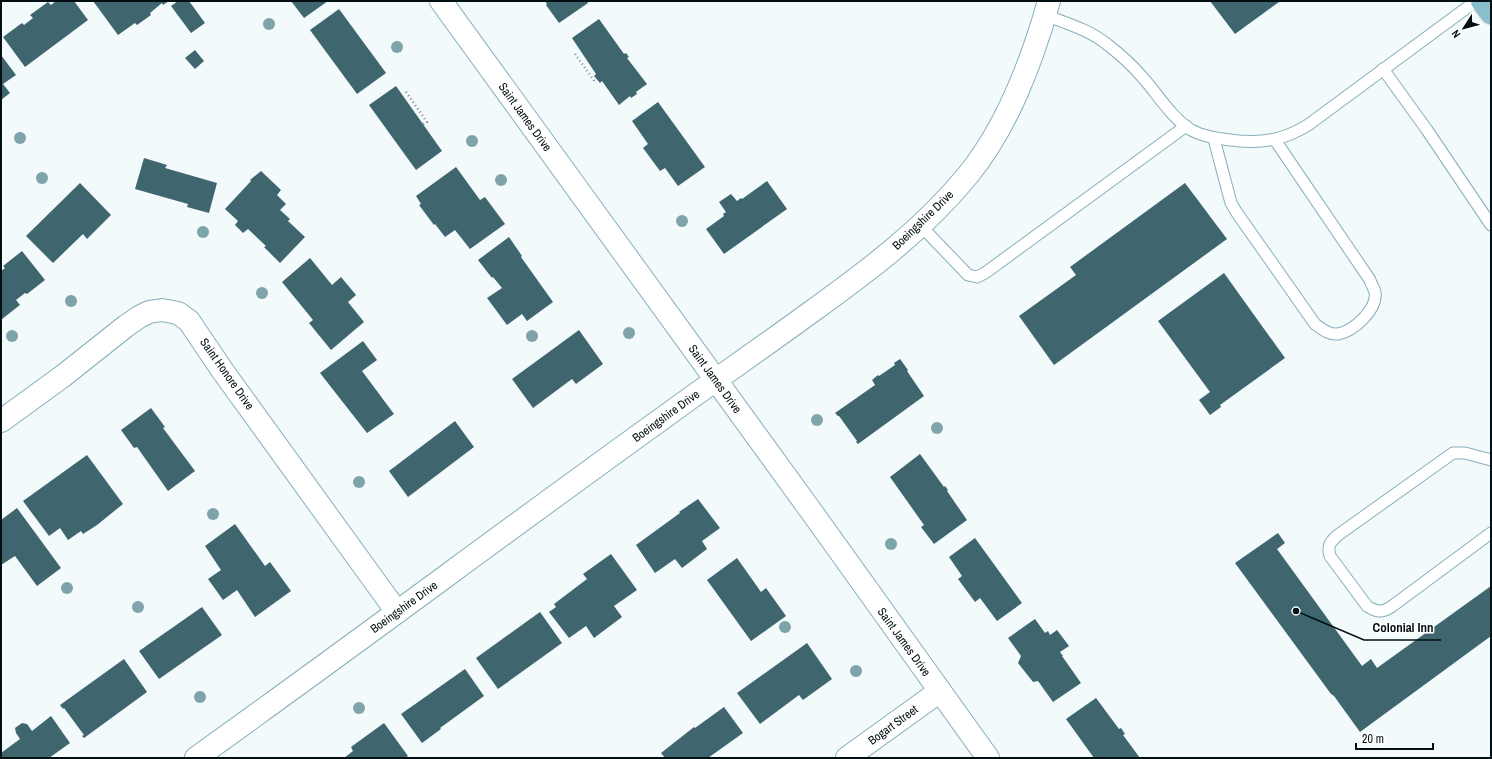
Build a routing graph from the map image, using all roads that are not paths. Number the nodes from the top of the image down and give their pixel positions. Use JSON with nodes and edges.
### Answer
{"nodes":[{"id":1,"x":441,"y":1,"type":"edge"},
{"id":2,"x":1476,"y":1,"type":"edge"},
{"id":3,"x":1482,"y":1,"type":"edge"},
{"id":4,"x":1047,"y":8,"type":"edge"},
{"id":5,"x":1491,"y":13,"type":"edge"},
{"id":6,"x":1383,"y":69,"type":"junction"},
{"id":7,"x":1186,"y":126,"type":"junction"},
{"id":8,"x":1214,"y":139,"type":"junction"},
{"id":9,"x":1275,"y":140,"type":"junction"},
{"id":10,"x":1491,"y":225,"type":"edge"},
{"id":11,"x":921,"y":226,"type":"junction"},
{"id":12,"x":716,"y":380,"type":"junction"},
{"id":13,"x":1,"y":421,"type":"edge"},
{"id":14,"x":1491,"y":460,"type":"edge"},
{"id":15,"x":1491,"y":533,"type":"edge"},
{"id":16,"x":397,"y":612,"type":"junction"},
{"id":17,"x":940,"y":692,"type":"junction"},
{"id":18,"x":196,"y":758,"type":"edge"},
{"id":19,"x":847,"y":758,"type":"edge"},
{"id":20,"x":988,"y":758,"type":"edge"}],
"edges":[{"from":1,"to":12,"type":"street","name":"Saint James Drive"},
{"from":2,"to":6,"type":"lane"},
{"from":3,"to":5,"type":"main road"},
{"from":4,"to":7,"type":"lane"},
{"from":4,"to":11,"type":"street","name":"Boeingshire Drive"},
{"from":6,"to":9,"type":"lane"},
{"from":6,"to":10,"type":"lane"},
{"from":7,"to":8,"type":"lane"},
{"from":7,"to":11,"type":"lane"},
{"from":8,"to":9,"type":"lane"},
{"from":8,"to":9,"type":"lane"},
{"from":11,"to":12,"type":"street","name":"Boeingshire Drive"},
{"from":12,"to":16,"type":"street","name":"Boeingshire Drive"},
{"from":12,"to":17,"type":"street","name":"Saint James Drive"},
{"from":13,"to":16,"type":"street","name":"Saint Honore Drive"},
{"from":14,"to":15,"type":"lane"},
{"from":16,"to":18,"type":"street","name":"Boeingshire Drive"},
{"from":17,"to":19,"type":"street","name":"Bogart Street"},
{"from":17,"to":20,"type":"street","name":"Saint James Drive"}]}
